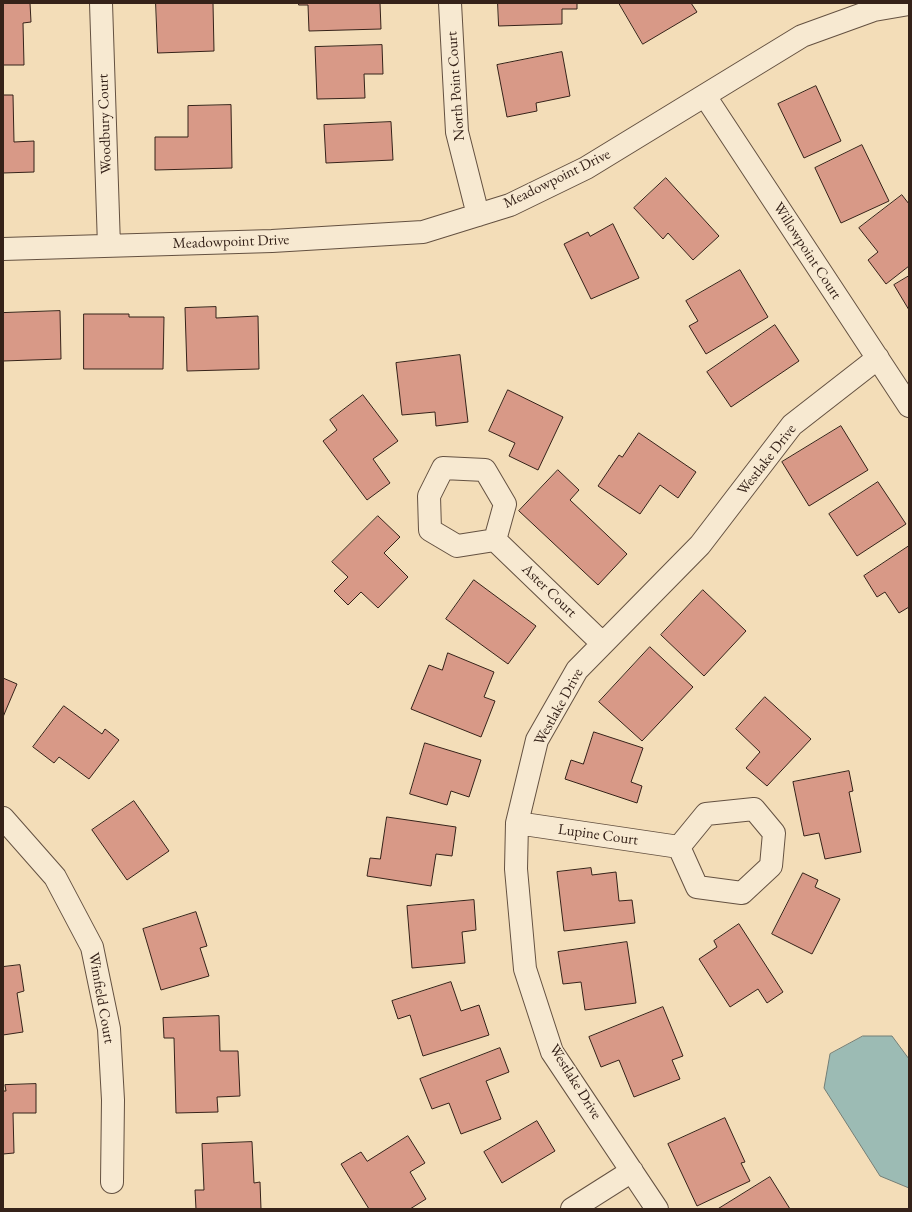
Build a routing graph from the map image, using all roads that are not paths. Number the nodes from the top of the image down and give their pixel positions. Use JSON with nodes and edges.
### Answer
{"nodes":[{"id":1,"x":101,"y":3,"type":"edge"},
{"id":2,"x":450,"y":3,"type":"edge"},
{"id":3,"x":909,"y":4,"type":"edge"},
{"id":4,"x":705,"y":96,"type":"junction"},
{"id":5,"x":478,"y":215,"type":"junction"},
{"id":6,"x":109,"y":246,"type":"junction"},
{"id":7,"x":3,"y":249,"type":"edge"},
{"id":8,"x":878,"y":358,"type":"junction"},
{"id":9,"x":909,"y":406,"type":"edge"},
{"id":10,"x":495,"y":540,"type":"dead end"},
{"id":11,"x":602,"y":643,"type":"junction"},
{"id":12,"x":3,"y":818,"type":"edge"},
{"id":13,"x":517,"y":823,"type":"junction"},
{"id":14,"x":679,"y":847,"type":"junction"},
{"id":15,"x":632,"y":1171,"type":"junction"},
{"id":16,"x":112,"y":1182,"type":"dead end"},
{"id":17,"x":572,"y":1209,"type":"edge"},
{"id":18,"x":657,"y":1209,"type":"edge"}],
"edges":[{"from":1,"to":6,"type":"street","name":"Woodbury Court"},
{"from":2,"to":5,"type":"street","name":"North Point Court"},
{"from":3,"to":4,"type":"street","name":"Meadowpoint Drive"},
{"from":4,"to":5,"type":"street","name":"Meadowpoint Drive"},
{"from":4,"to":8,"type":"street","name":"Willowpoint Court"},
{"from":5,"to":6,"type":"street","name":"Meadowpoint Drive"},
{"from":6,"to":7,"type":"street","name":"Meadowpoint Drive"},
{"from":8,"to":9,"type":"street","name":"Willowpoint Court"},
{"from":8,"to":11,"type":"street","name":"Westlake Drive"},
{"from":10,"to":11,"type":"street","name":"Aster Court"},
{"from":11,"to":13,"type":"street","name":"Westlake Drive"},
{"from":12,"to":16,"type":"street","name":"Wimfield Court"},
{"from":13,"to":14,"type":"street","name":"Lupine Court"},
{"from":13,"to":15,"type":"street","name":"Westlake Drive"},
{"from":14,"to":14,"type":"street"},
{"from":15,"to":17,"type":"street"},
{"from":15,"to":18,"type":"street","name":"Westlake Drive"}]}
